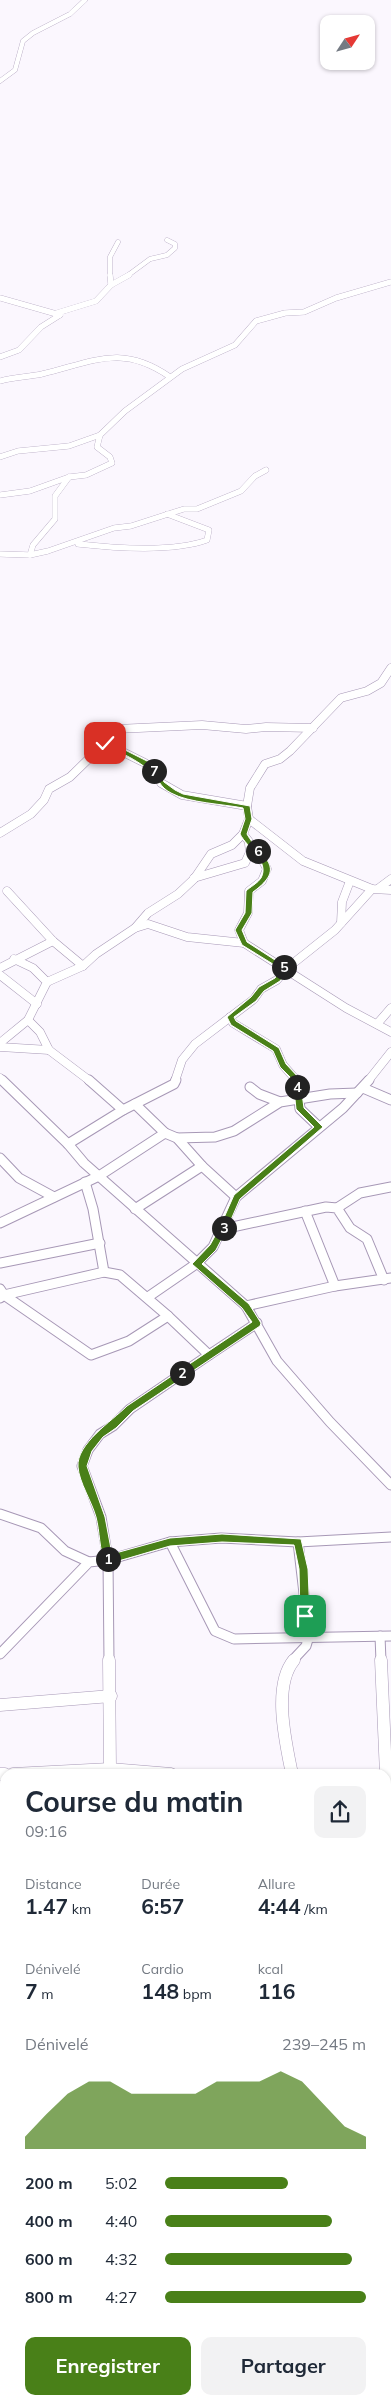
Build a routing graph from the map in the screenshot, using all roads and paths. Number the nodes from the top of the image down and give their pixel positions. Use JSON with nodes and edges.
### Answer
{"nodes":[{"id":1,"x":85,"y":0,"type":"edge"},
{"id":2,"x":0,"y":81,"type":"edge"},
{"id":3,"x":167,"y":240,"type":"dead end"},
{"id":4,"x":118,"y":242,"type":"dead end"},
{"id":5,"x":391,"y":282,"type":"edge"},
{"id":6,"x":111,"y":285,"type":"junction"},
{"id":7,"x":0,"y":298,"type":"edge"},
{"id":8,"x":57,"y":313,"type":"junction"},
{"id":9,"x":0,"y":358,"type":"edge"},
{"id":10,"x":170,"y":377,"type":"junction"},
{"id":11,"x":0,"y":381,"type":"edge"},
{"id":12,"x":100,"y":435,"type":"junction"},
{"id":13,"x":0,"y":457,"type":"edge"},
{"id":14,"x":266,"y":470,"type":"dead end"},
{"id":15,"x":69,"y":477,"type":"junction"},
{"id":16,"x":0,"y":495,"type":"edge"},
{"id":17,"x":166,"y":514,"type":"junction"},
{"id":18,"x":70,"y":545,"type":"junction"},
{"id":19,"x":0,"y":554,"type":"edge"},
{"id":20,"x":30,"y":555,"type":"junction"},
{"id":21,"x":391,"y":668,"type":"edge"},
{"id":22,"x":313,"y":728,"type":"junction"},
{"id":23,"x":105,"y":743,"type":"junction"},
{"id":24,"x":246,"y":806,"type":"junction"},
{"id":25,"x":248,"y":819,"type":"junction"},
{"id":26,"x":0,"y":833,"type":"edge"},
{"id":27,"x":244,"y":834,"type":"junction"},
{"id":28,"x":249,"y":844,"type":"junction"},
{"id":29,"x":194,"y":878,"type":"junction"},
{"id":30,"x":391,"y":879,"type":"edge"},
{"id":31,"x":350,"y":881,"type":"junction"},
{"id":32,"x":375,"y":888,"type":"junction"},
{"id":33,"x":7,"y":890,"type":"dead end"},
{"id":34,"x":391,"y":890,"type":"edge"},
{"id":35,"x":341,"y":923,"type":"junction"},
{"id":36,"x":135,"y":928,"type":"junction"},
{"id":37,"x":53,"y":941,"type":"junction"},
{"id":38,"x":244,"y":943,"type":"junction"},
{"id":39,"x":14,"y":959,"type":"junction"},
{"id":40,"x":83,"y":966,"type":"junction"},
{"id":41,"x":0,"y":968,"type":"edge"},
{"id":42,"x":286,"y":969,"type":"junction"},
{"id":43,"x":0,"y":975,"type":"edge"},
{"id":44,"x":47,"y":982,"type":"junction"},
{"id":45,"x":37,"y":1004,"type":"junction"},
{"id":46,"x":391,"y":1008,"type":"edge"},
{"id":47,"x":230,"y":1017,"type":"junction"},
{"id":48,"x":28,"y":1020,"type":"junction"},
{"id":49,"x":377,"y":1024,"type":"junction"},
{"id":50,"x":391,"y":1032,"type":"edge"},
{"id":51,"x":0,"y":1043,"type":"edge"},
{"id":52,"x":0,"y":1047,"type":"edge"},
{"id":53,"x":49,"y":1050,"type":"junction"},
{"id":54,"x":391,"y":1052,"type":"edge"},
{"id":55,"x":0,"y":1078,"type":"edge"},
{"id":56,"x":250,"y":1087,"type":"dead end"},
{"id":57,"x":360,"y":1091,"type":"junction"},
{"id":58,"x":298,"y":1098,"type":"junction"},
{"id":59,"x":391,"y":1100,"type":"edge"},
{"id":60,"x":280,"y":1102,"type":"junction"},
{"id":61,"x":135,"y":1104,"type":"junction"},
{"id":62,"x":123,"y":1110,"type":"junction"},
{"id":63,"x":319,"y":1127,"type":"junction"},
{"id":64,"x":165,"y":1133,"type":"junction"},
{"id":65,"x":176,"y":1138,"type":"junction"},
{"id":66,"x":68,"y":1144,"type":"junction"},
{"id":67,"x":0,"y":1158,"type":"edge"},
{"id":68,"x":202,"y":1166,"type":"junction"},
{"id":69,"x":99,"y":1176,"type":"junction"},
{"id":70,"x":85,"y":1182,"type":"junction"},
{"id":71,"x":391,"y":1187,"type":"edge"},
{"id":72,"x":54,"y":1197,"type":"junction"},
{"id":73,"x":236,"y":1197,"type":"junction"},
{"id":74,"x":337,"y":1208,"type":"junction"},
{"id":75,"x":135,"y":1209,"type":"junction"},
{"id":76,"x":305,"y":1211,"type":"junction"},
{"id":77,"x":0,"y":1223,"type":"edge"},
{"id":78,"x":223,"y":1229,"type":"junction"},
{"id":79,"x":100,"y":1243,"type":"junction"},
{"id":80,"x":0,"y":1262,"type":"edge"},
{"id":81,"x":196,"y":1264,"type":"junction"},
{"id":82,"x":104,"y":1272,"type":"junction"},
{"id":83,"x":387,"y":1279,"type":"edge"},
{"id":84,"x":335,"y":1286,"type":"junction"},
{"id":85,"x":1,"y":1294,"type":"edge"},
{"id":86,"x":148,"y":1296,"type":"junction"},
{"id":87,"x":246,"y":1306,"type":"junction"},
{"id":88,"x":168,"y":1316,"type":"junction"},
{"id":89,"x":257,"y":1323,"type":"junction"},
{"id":90,"x":209,"y":1355,"type":"junction"},
{"id":91,"x":391,"y":1484,"type":"edge"},
{"id":92,"x":1,"y":1516,"type":"edge"},
{"id":93,"x":391,"y":1537,"type":"edge"},
{"id":94,"x":170,"y":1542,"type":"junction"},
{"id":95,"x":298,"y":1542,"type":"junction"},
{"id":96,"x":108,"y":1560,"type":"junction"},
{"id":97,"x":89,"y":1562,"type":"junction"},
{"id":98,"x":386,"y":1636,"type":"edge"},
{"id":99,"x":309,"y":1637,"type":"junction"},
{"id":100,"x":2,"y":1647,"type":"edge"},
{"id":101,"x":111,"y":1696,"type":"junction"},
{"id":102,"x":0,"y":1705,"type":"edge"},
{"id":103,"x":110,"y":1769,"type":"edge"},
{"id":104,"x":291,"y":1769,"type":"edge"},
{"id":105,"x":386,"y":1769,"type":"edge"}],
"edges":[{"from":1,"to":2,"type":"street"},
{"from":3,"to":6,"type":"street"},
{"from":4,"to":6,"type":"street"},
{"from":5,"to":10,"type":"street"},
{"from":6,"to":8,"type":"street"},
{"from":7,"to":8,"type":"street"},
{"from":8,"to":9,"type":"street"},
{"from":10,"to":11,"type":"street"},
{"from":10,"to":12,"type":"street"},
{"from":12,"to":13,"type":"street"},
{"from":12,"to":15,"type":"street"},
{"from":14,"to":17,"type":"street"},
{"from":15,"to":16,"type":"street"},
{"from":15,"to":20,"type":"street"},
{"from":17,"to":18,"type":"street"},
{"from":17,"to":18,"type":"street"},
{"from":18,"to":20,"type":"street"},
{"from":19,"to":20,"type":"street"},
{"from":21,"to":22,"type":"street"},
{"from":22,"to":23,"type":"street"},
{"from":22,"to":24,"type":"street"},
{"from":23,"to":24,"type":"street"},
{"from":23,"to":26,"type":"street"},
{"from":24,"to":25,"type":"street"},
{"from":25,"to":27,"type":"street"},
{"from":25,"to":31,"type":"street"},
{"from":27,"to":28,"type":"street"},
{"from":27,"to":29,"type":"street"},
{"from":28,"to":29,"type":"street"},
{"from":28,"to":38,"type":"street"},
{"from":29,"to":36,"type":"street"},
{"from":30,"to":32,"type":"street"},
{"from":31,"to":32,"type":"street"},
{"from":31,"to":35,"type":"street"},
{"from":32,"to":34,"type":"street"},
{"from":32,"to":35,"type":"street"},
{"from":33,"to":37,"type":"street"},
{"from":35,"to":42,"type":"street"},
{"from":36,"to":38,"type":"street"},
{"from":36,"to":40,"type":"street"},
{"from":37,"to":39,"type":"street"},
{"from":37,"to":40,"type":"street"},
{"from":38,"to":42,"type":"street"},
{"from":39,"to":41,"type":"street"},
{"from":39,"to":44,"type":"street"},
{"from":40,"to":44,"type":"street"},
{"from":42,"to":47,"type":"street"},
{"from":42,"to":49,"type":"street"},
{"from":43,"to":45,"type":"street"},
{"from":44,"to":45,"type":"street"},
{"from":45,"to":48,"type":"street"},
{"from":46,"to":49,"type":"street"},
{"from":47,"to":58,"type":"street"},
{"from":47,"to":61,"type":"street"},
{"from":48,"to":51,"type":"street"},
{"from":48,"to":53,"type":"street"},
{"from":49,"to":50,"type":"street"},
{"from":52,"to":53,"type":"street"},
{"from":53,"to":62,"type":"street"},
{"from":54,"to":57,"type":"street"},
{"from":55,"to":66,"type":"street"},
{"from":56,"to":60,"type":"street"},
{"from":57,"to":58,"type":"street"},
{"from":57,"to":59,"type":"street"},
{"from":57,"to":63,"type":"street"},
{"from":58,"to":60,"type":"street"},
{"from":58,"to":63,"type":"street"},
{"from":60,"to":65,"type":"street"},
{"from":61,"to":62,"type":"street"},
{"from":61,"to":64,"type":"street"},
{"from":62,"to":66,"type":"street"},
{"from":63,"to":73,"type":"street"},
{"from":64,"to":65,"type":"street"},
{"from":64,"to":69,"type":"street"},
{"from":65,"to":68,"type":"street"},
{"from":66,"to":69,"type":"street"},
{"from":67,"to":72,"type":"street"},
{"from":68,"to":73,"type":"street"},
{"from":68,"to":75,"type":"street"},
{"from":69,"to":70,"type":"street"},
{"from":69,"to":75,"type":"street"},
{"from":70,"to":72,"type":"street"},
{"from":70,"to":79,"type":"street"},
{"from":71,"to":74,"type":"street"},
{"from":72,"to":77,"type":"street"},
{"from":73,"to":78,"type":"street"},
{"from":74,"to":76,"type":"street"},
{"from":74,"to":83,"type":"street"},
{"from":75,"to":81,"type":"street"},
{"from":76,"to":78,"type":"street"},
{"from":76,"to":84,"type":"street"},
{"from":78,"to":81,"type":"street"},
{"from":79,"to":80,"type":"street"},
{"from":79,"to":82,"type":"street"},
{"from":81,"to":86,"type":"street"},
{"from":81,"to":87,"type":"street"},
{"from":82,"to":85,"type":"street"},
{"from":82,"to":86,"type":"street"},
{"from":83,"to":84,"type":"street"},
{"from":84,"to":87,"type":"street"},
{"from":85,"to":88,"type":"street"},
{"from":86,"to":88,"type":"street"},
{"from":87,"to":89,"type":"street"},
{"from":88,"to":90,"type":"street"},
{"from":89,"to":90,"type":"street"},
{"from":89,"to":91,"type":"street"},
{"from":90,"to":96,"type":"street"},
{"from":92,"to":97,"type":"street"},
{"from":93,"to":95,"type":"street"},
{"from":94,"to":95,"type":"street"},
{"from":94,"to":96,"type":"street"},
{"from":94,"to":99,"type":"street"},
{"from":95,"to":99,"type":"street"},
{"from":96,"to":97,"type":"street"},
{"from":96,"to":101,"type":"street"},
{"from":97,"to":100,"type":"street"},
{"from":98,"to":99,"type":"street"},
{"from":98,"to":105,"type":"street"},
{"from":99,"to":104,"type":"street"},
{"from":101,"to":102,"type":"street"},
{"from":101,"to":103,"type":"street"}]}
